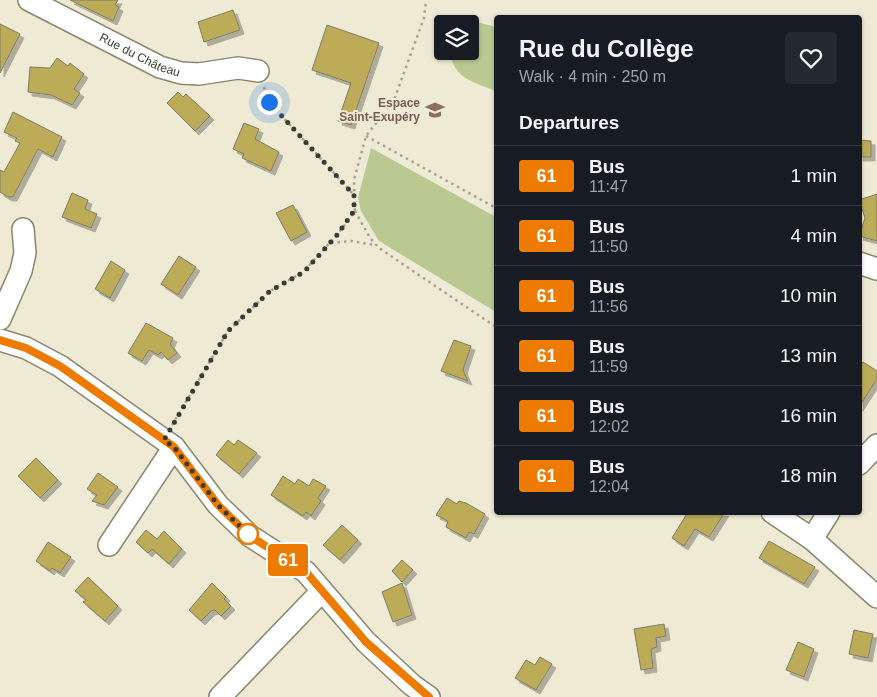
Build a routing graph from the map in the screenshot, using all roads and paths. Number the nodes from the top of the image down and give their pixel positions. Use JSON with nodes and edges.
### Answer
{"nodes":[{"id":1,"x":29,"y":0,"type":"edge"},
{"id":2,"x":426,"y":0,"type":"edge"},
{"id":3,"x":258,"y":71,"type":"joint"},
{"id":4,"x":366,"y":136,"type":"junction"},
{"id":5,"x":354,"y":195,"type":"junction"},
{"id":6,"x":494,"y":207,"type":"edge"},
{"id":7,"x":354,"y":211,"type":"junction"},
{"id":8,"x":23,"y":230,"type":"dead end"},
{"id":9,"x":330,"y":243,"type":"junction"},
{"id":10,"x":377,"y":246,"type":"junction"},
{"id":11,"x":862,"y":264,"type":"edge"},
{"id":12,"x":877,"y":269,"type":"edge"},
{"id":13,"x":0,"y":320,"type":"edge"},
{"id":14,"x":494,"y":326,"type":"edge"},
{"id":15,"x":0,"y":340,"type":"edge"},
{"id":16,"x":169,"y":443,"type":"junction"},
{"id":17,"x":877,"y":446,"type":"edge"},
{"id":18,"x":862,"y":461,"type":"edge"},
{"id":19,"x":776,"y":515,"type":"edge"},
{"id":20,"x":827,"y":515,"type":"edge"},
{"id":21,"x":812,"y":539,"type":"junction"},
{"id":22,"x":109,"y":544,"type":"dead end"},
{"id":23,"x":322,"y":591,"type":"junction"},
{"id":24,"x":877,"y":597,"type":"edge"},
{"id":25,"x":220,"y":697,"type":"edge"},
{"id":26,"x":429,"y":697,"type":"edge"}],
"edges":[{"from":1,"to":3,"type":"street","name":"Rue du Château"},
{"from":2,"to":4,"type":"path"},
{"from":3,"to":5,"type":"path"},
{"from":4,"to":5,"type":"path"},
{"from":4,"to":6,"type":"path"},
{"from":5,"to":7,"type":"path"},
{"from":7,"to":9,"type":"path"},
{"from":7,"to":10,"type":"path"},
{"from":8,"to":13,"type":"street"},
{"from":9,"to":10,"type":"path"},
{"from":9,"to":16,"type":"path"},
{"from":10,"to":14,"type":"path"},
{"from":11,"to":12,"type":"street"},
{"from":15,"to":16,"type":"street"},
{"from":16,"to":22,"type":"street"},
{"from":16,"to":23,"type":"street"},
{"from":17,"to":18,"type":"street"},
{"from":19,"to":21,"type":"street"},
{"from":20,"to":21,"type":"street"},
{"from":21,"to":24,"type":"street"},
{"from":23,"to":25,"type":"street"},
{"from":23,"to":26,"type":"street"}]}
